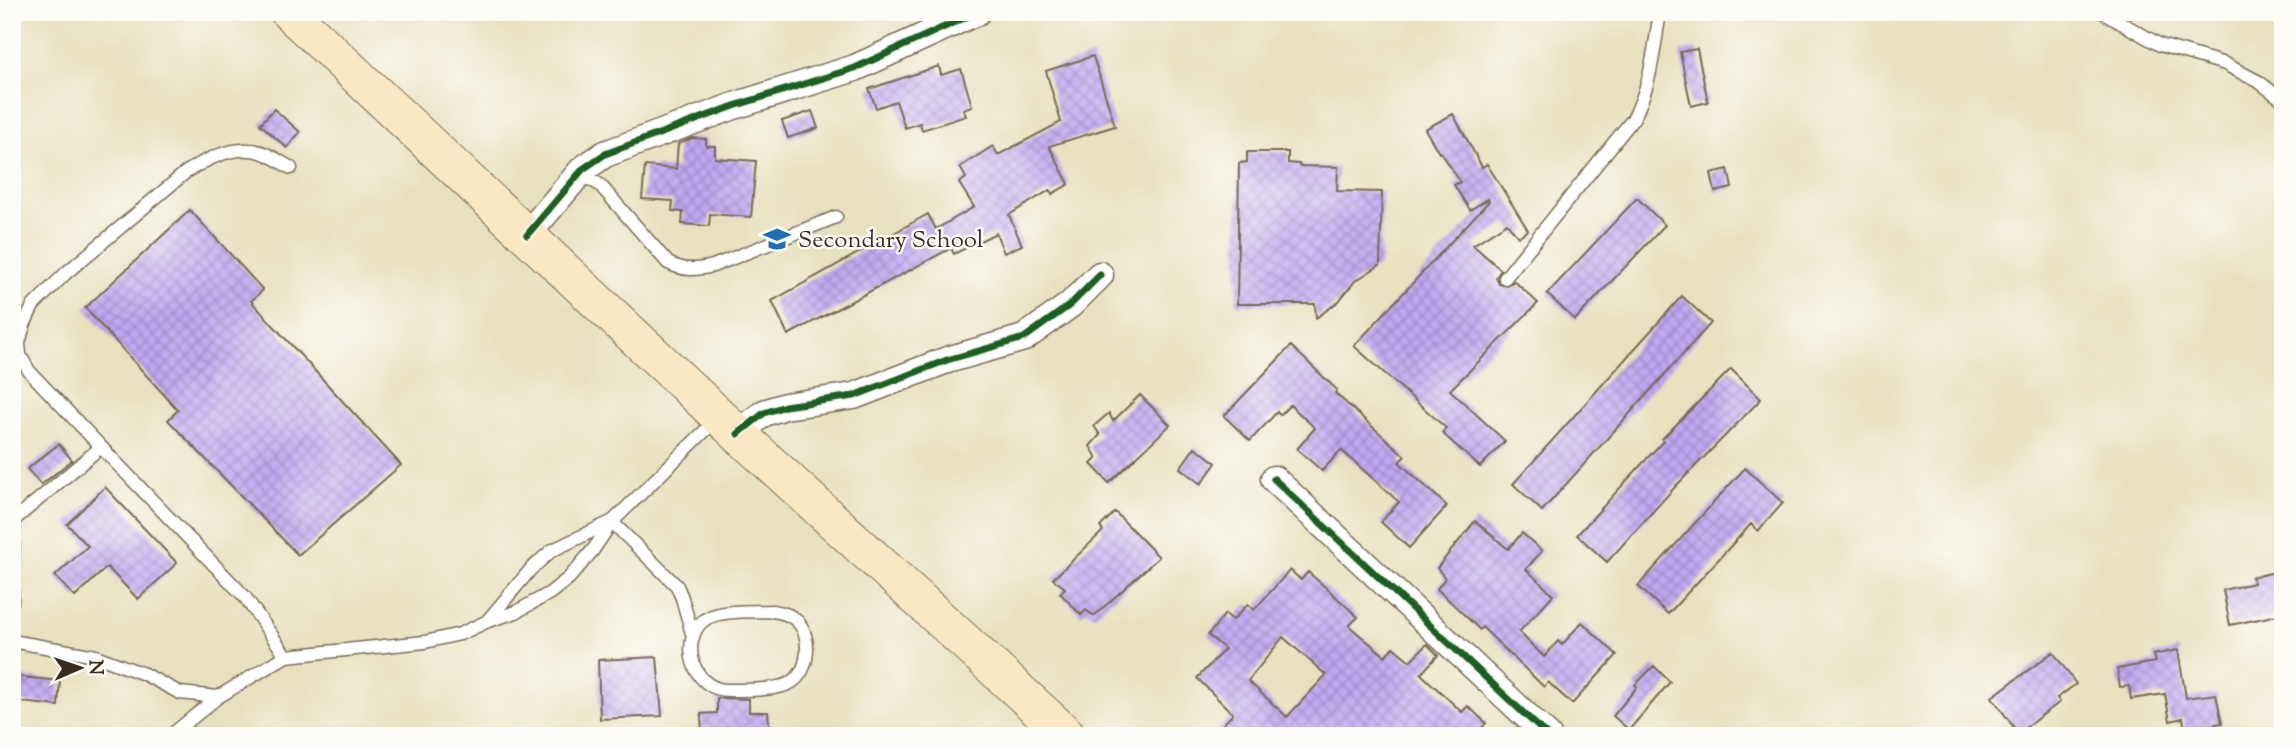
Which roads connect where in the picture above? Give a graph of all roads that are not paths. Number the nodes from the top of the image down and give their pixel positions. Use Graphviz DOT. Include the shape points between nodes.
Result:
graph roads {
  1 [pos="289,12"];
  2 [pos="977,12"];
  3 [pos="1660,12"];
  4 [pos="2102,12"];
  5 [pos="2283,100"];
  6 [pos="291,168"];
  7 [pos="570,182"];
  8 [pos="836,217"];
  9 [pos="527,235"];
  10 [pos="1100,275"];
  11 [pos="1505,278"];
  12 [pos="729,426"];
  13 [pos="102,447"];
  14 [pos="1274,479"];
  15 [pos="13,519"];
  16 [pos="612,522"];
  17 [pos="12,603"];
  18 [pos="488,621"];
  19 [pos="693,637"];
  20 [pos="12,640"];
  21 [pos="286,656"];
  22 [pos="218,697"];
  23 [pos="170,736"];
  24 [pos="1068,736"];
  25 [pos="1548,736"];
  1 -- 9 [label="main road"];
  2 -- 7 [label="street" via="855,68 605,154"];
  3 -- 11 [label="lane" via="1647,86 1633,119"];
  4 -- 5 [label="lane" via="2160,45 2225,64"];
  6 -- 13 [label="lane" via="261,152 241,150 203,161 66,273 33,306 19,343 20,355 29,371"];
  7 -- 8 [label="lane" via="590,179 600,185 668,263 682,269 713,267"];
  7 -- 9 [label="street"];
  9 -- 12 [label="main road"];
  10 -- 12 [label="street" via="1070,305 1024,338 947,360 854,396 785,406"];
  12 -- 16 [label="lane"];
  12 -- 24 [label="main road"];
  13 -- 15 [label="lane"];
  13 -- 21 [label="lane" via="245,597"];
  14 -- 25 [label="street"];
  15 -- 17 [label="lane"];
  16 -- 18 [label="lane" via="551,551"];
  16 -- 18 [label="lane" via="577,569 550,593"];
  16 -- 19 [label="lane" via="677,586"];
  18 -- 21 [label="lane" via="425,642"];
  19 -- 19 [label="lane" via="712,616 782,612 799,622 804,631 805,664 787,685 716,690 695,670"];
  20 -- 22 [label="lane" via="96,656 180,693"];
  21 -- 22 [label="lane"];
  22 -- 23 [label="lane"];
}
